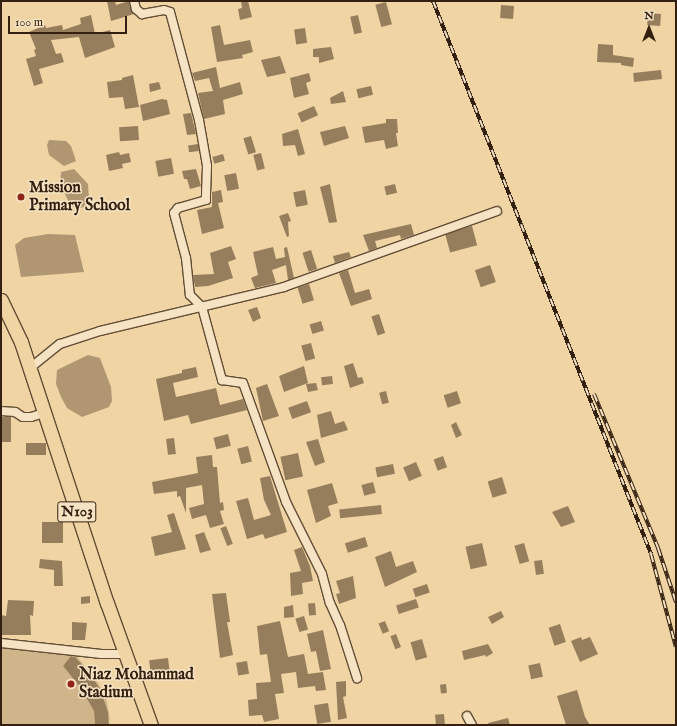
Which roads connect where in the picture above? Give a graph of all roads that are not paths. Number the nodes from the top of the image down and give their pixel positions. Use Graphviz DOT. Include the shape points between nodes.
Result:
graph roads {
  1 [pos="134,1"];
  2 [pos="497,211"];
  3 [pos="1,302"];
  4 [pos="202,307"];
  5 [pos="30,368"];
  6 [pos="1,411"];
  7 [pos="44,413"];
  8 [pos="1,643"];
  9 [pos="125,654"];
  10 [pos="357,678"];
  11 [pos="467,716"];
  12 [pos="151,725"];
  13 [pos="472,725"];
  1 -- 4 [label="street" via="136,9 142,14 164,10 170,12 199,120 207,166 206,200 178,208 174,213 186,258 190,295"];
  2 -- 4 [label="street" via="298,282"];
  3 -- 5 [label="highway, N103" via="21,342"];
  4 -- 5 [label="street" via="60,344"];
  4 -- 10 [label="street" via="220,377 224,381 243,383 286,502 322,574"];
  5 -- 7 [label="highway, N103"];
  6 -- 7 [label="street" via="14,412 23,417"];
  7 -- 9 [label="highway, N103"];
  8 -- 9 [label="street" via="101,654"];
  9 -- 12 [label="highway, N103"];
  11 -- 13 [label="street"];
}
